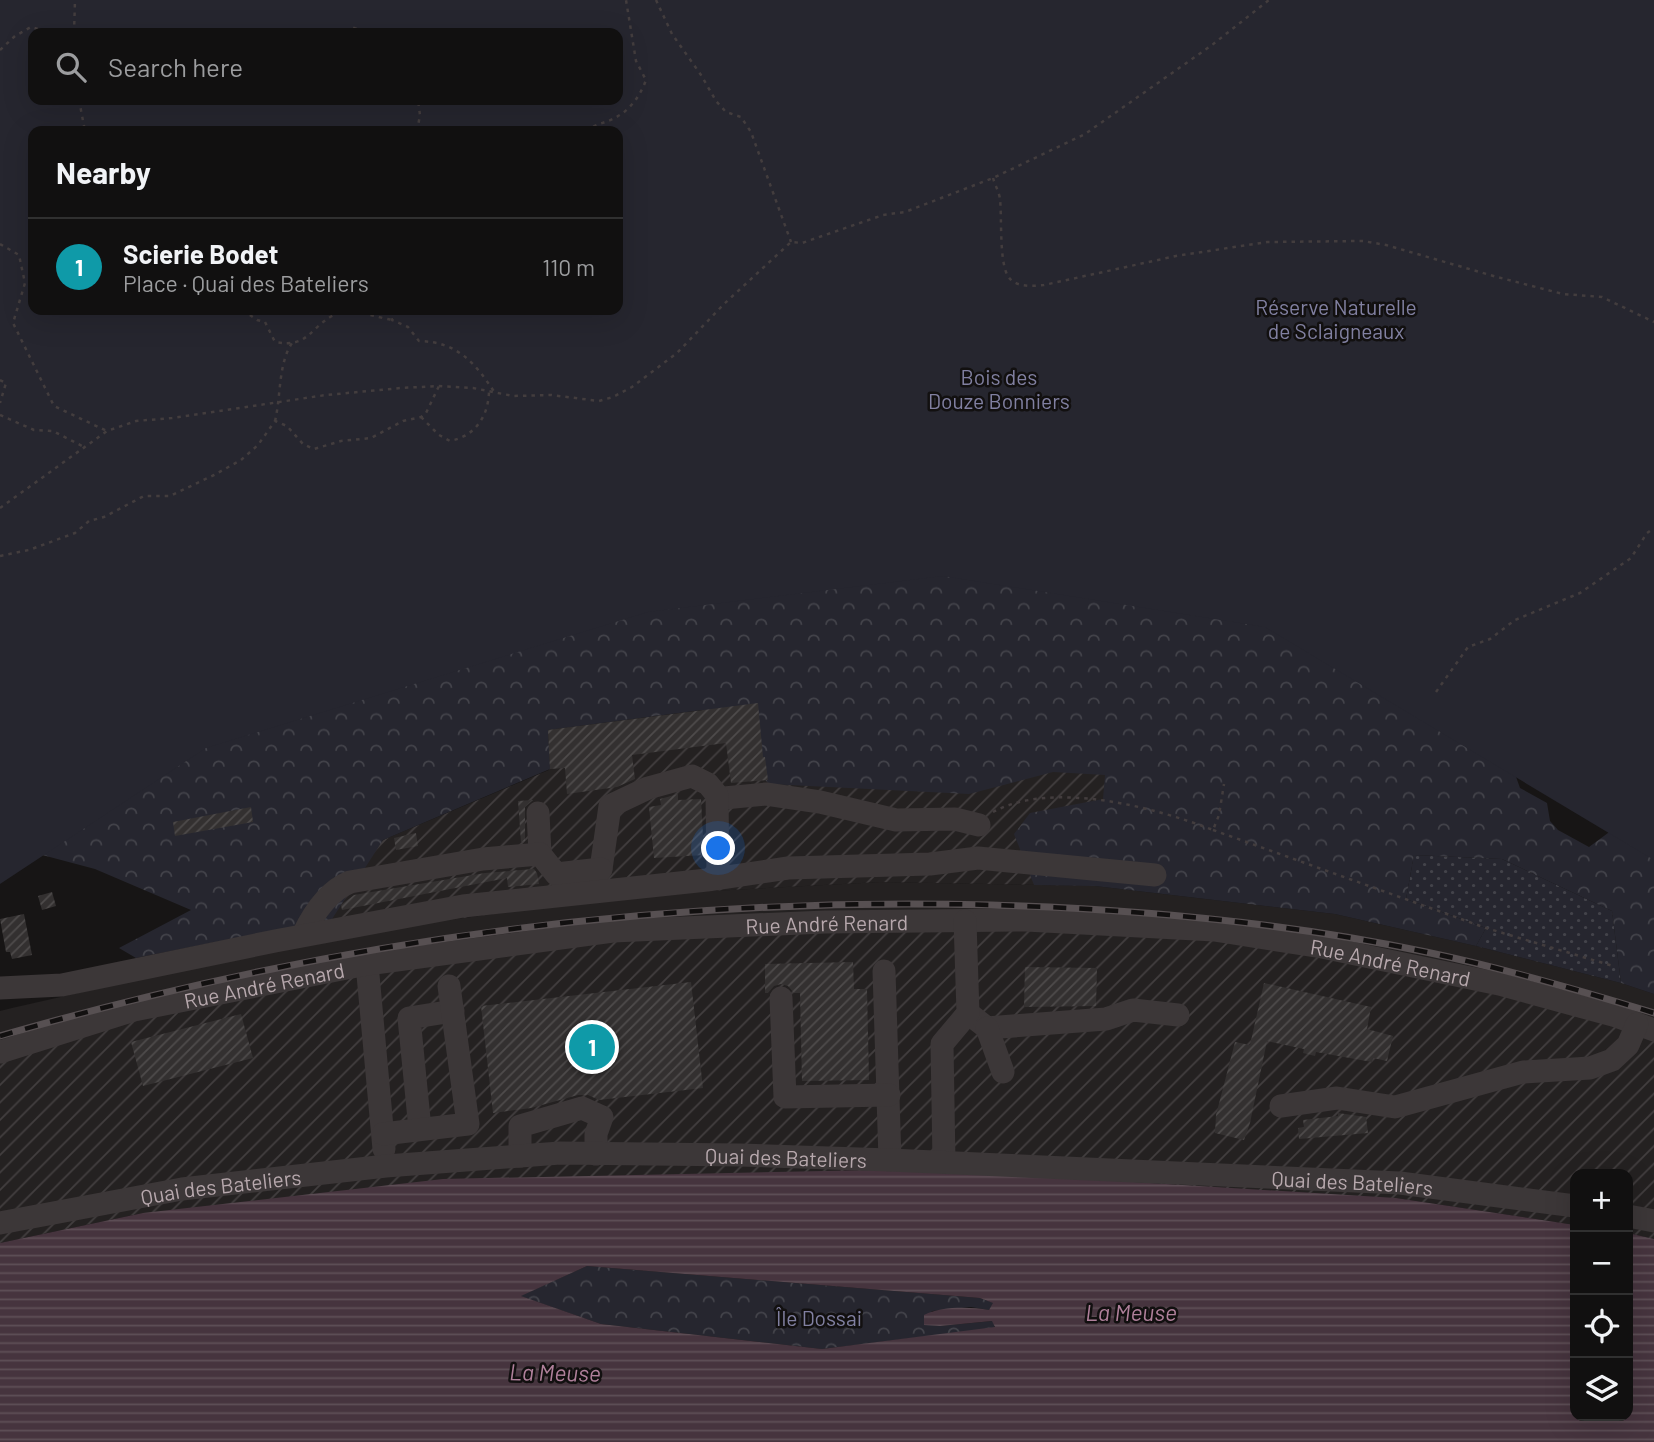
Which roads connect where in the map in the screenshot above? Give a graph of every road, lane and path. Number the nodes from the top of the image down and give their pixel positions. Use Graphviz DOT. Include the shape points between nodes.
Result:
graph roads {
  1 [pos="75,0"];
  2 [pos="626,0"];
  3 [pos="656,0"];
  4 [pos="1269,0"];
  5 [pos="74,28"];
  6 [pos="28,29"];
  7 [pos="0,50"];
  8 [pos="80,105"];
  9 [pos="419,105"];
  10 [pos="84,126"];
  11 [pos="418,126"];
  12 [pos="593,126"];
  13 [pos="993,178"];
  14 [pos="790,242"];
  15 [pos="0,244"];
  16 [pos="250,315"];
  17 [pos="333,315"];
  18 [pos="373,315"];
  19 [pos="391,315"];
  20 [pos="392,320"];
  21 [pos="1654,322"];
  22 [pos="292,343"];
  23 [pos="0,380"];
  24 [pos="439,386"];
  25 [pos="489,392"];
  26 [pos="495,393"];
  27 [pos="0,403"];
  28 [pos="279,403"];
  29 [pos="0,415"];
  30 [pos="421,417"];
  31 [pos="275,421"];
  32 [pos="107,431"];
  33 [pos="83,446"];
  34 [pos="0,508"];
  35 [pos="1654,528"];
  36 [pos="0,556"];
  37 [pos="1436,692"];
  38 [pos="1224,784"];
  39 [pos="724,798"];
  40 [pos="538,813"];
  41 [pos="979,825"];
  42 [pos="1213,830"];
  43 [pos="540,854"];
  44 [pos="601,869"];
  45 [pos="1155,874"];
  46 [pos="718,878"];
  47 [pos="557,885"];
  48 [pos="592,892"];
  49 [pos="965,921"];
  50 [pos="303,935"];
  51 [pos="367,964"];
  52 [pos="1613,966"];
  53 [pos="884,971"];
  54 [pos="449,986"];
  55 [pos="0,988"];
  56 [pos="781,998"];
  57 [pos="453,1011"];
  58 [pos="968,1013"];
  59 [pos="1178,1015"];
  60 [pos="1645,1027"];
  61 [pos="988,1028"];
  62 [pos="0,1052"];
  63 [pos="1003,1072"];
  64 [pos="889,1095"];
  65 [pos="1281,1106"];
  66 [pos="420,1129"];
  67 [pos="383,1134"];
  68 [pos="596,1154"];
  69 [pos="520,1156"];
  70 [pos="890,1160"];
  71 [pos="944,1162"];
  72 [pos="386,1166"];
  73 [pos="1570,1205"];
  74 [pos="1633,1217"];
  75 [pos="1654,1221"];
  76 [pos="0,1223"];
  1 -- 5 [label="path"];
  2 -- 12 [label="path" via="636,61 646,80 642,92 618,116"];
  3 -- 14 [label="path" via="672,34 716,101 726,112 741,117 751,132"];
  4 -- 13 [label="path" via="1212,46 1085,134"];
  6 -- 7 [label="path"];
  8 -- 10 [label="path"];
  9 -- 11 [label="path"];
  13 -- 14 [label="path" via="905,212 802,243"];
  13 -- 21 [label="path" via="1000,197 1008,277 1024,285 1267,242 1363,241 1563,294 1602,297"];
  14 -- 26 [label="path" via="677,353 613,397 599,401"];
  15 -- 32 [label="path" via="19,255 25,283 13,323 54,406"];
  16 -- 22 [label="path" via="265,322 275,342"];
  17 -- 22 [label="path" via="300,342"];
  18 -- 20 [label="path"];
  19 -- 20 [label="path"];
  20 -- 26 [label="path" via="408,327 419,341 436,341 465,355"];
  22 -- 28 [label="path"];
  23 -- 27 [label="path" via="6,383"];
  24 -- 25 [label="path"];
  24 -- 28 [label="path"];
  24 -- 30 [label="path"];
  25 -- 26 [label="path"];
  25 -- 30 [label="path" via="488,408 464,438 450,441"];
  28 -- 31 [label="path"];
  28 -- 32 [label="path" via="136,421"];
  29 -- 33 [label="path" via="34,430 53,431"];
  30 -- 31 [label="path" via="371,438 314,449"];
  31 -- 36 [label="path" via="258,445 214,475 170,496 144,496 89,521 75,533"];
  32 -- 33 [label="path"];
  33 -- 34 [label="path"];
  35 -- 37 [label="path" via="1631,558 1580,593 1515,620 1490,639 1468,647"];
  38 -- 42 [label="path"];
  39 -- 41 [label="street" via="766,794 897,820 955,819"];
  40 -- 43 [label="street"];
  41 -- 42 [label="path" via="995,810 1039,798 1103,799"];
  42 -- 52 [label="path" via="1486,928"];
  43 -- 47 [label="street"];
  43 -- 50 [label="street" via="350,882 323,903"];
  44 -- 46 [label="street" via="610,806 648,788 692,776 708,783 717,795"];
  44 -- 47 [label="street"];
  44 -- 48 [label="street"];
  45 -- 46 [label="street" via="978,858 788,868"];
  46 -- 48 [label="street"];
  47 -- 48 [label="street"];
  47 -- 50 [label="street"];
  49 -- 51 [label="street, Rue André Renard" via="613,931"];
  49 -- 58 [label="street"];
  49 -- 60 [label="street, Rue André Renard" via="1214,930 1499,984"];
  50 -- 55 [label="street" via="62,985"];
  51 -- 62 [label="street, Rue André Renard" via="134,1010"];
  51 -- 67 [label="street"];
  53 -- 64 [label="street"];
  54 -- 57 [label="street"];
  56 -- 64 [label="street" via="785,1097"];
  57 -- 66 [label="street" via="409,1017"];
  57 -- 66 [label="street" via="468,1124"];
  58 -- 61 [label="street"];
  58 -- 71 [label="street" via="942,1044"];
  59 -- 61 [label="street" via="1133,1010 1106,1019"];
  60 -- 65 [label="street" via="1612,1060 1590,1068 1523,1072 1395,1107 1336,1098"];
  61 -- 63 [label="street"];
  64 -- 70 [label="street"];
  66 -- 67 [label="street"];
  67 -- 72 [label="street"];
  68 -- 69 [label="street, Quai des Bateliers"];
  68 -- 69 [label="street" via="602,1117 582,1108 520,1126"];
  68 -- 70 [label="street, Quai des Bateliers"];
  69 -- 72 [label="street, Quai des Bateliers"];
  70 -- 71 [label="street, Quai des Bateliers"];
  71 -- 73 [label="street, Quai des Bateliers" via="1399,1183"];
  72 -- 76 [label="street, Quai des Bateliers" via="182,1189"];
  74 -- 75 [label="street"];
}
